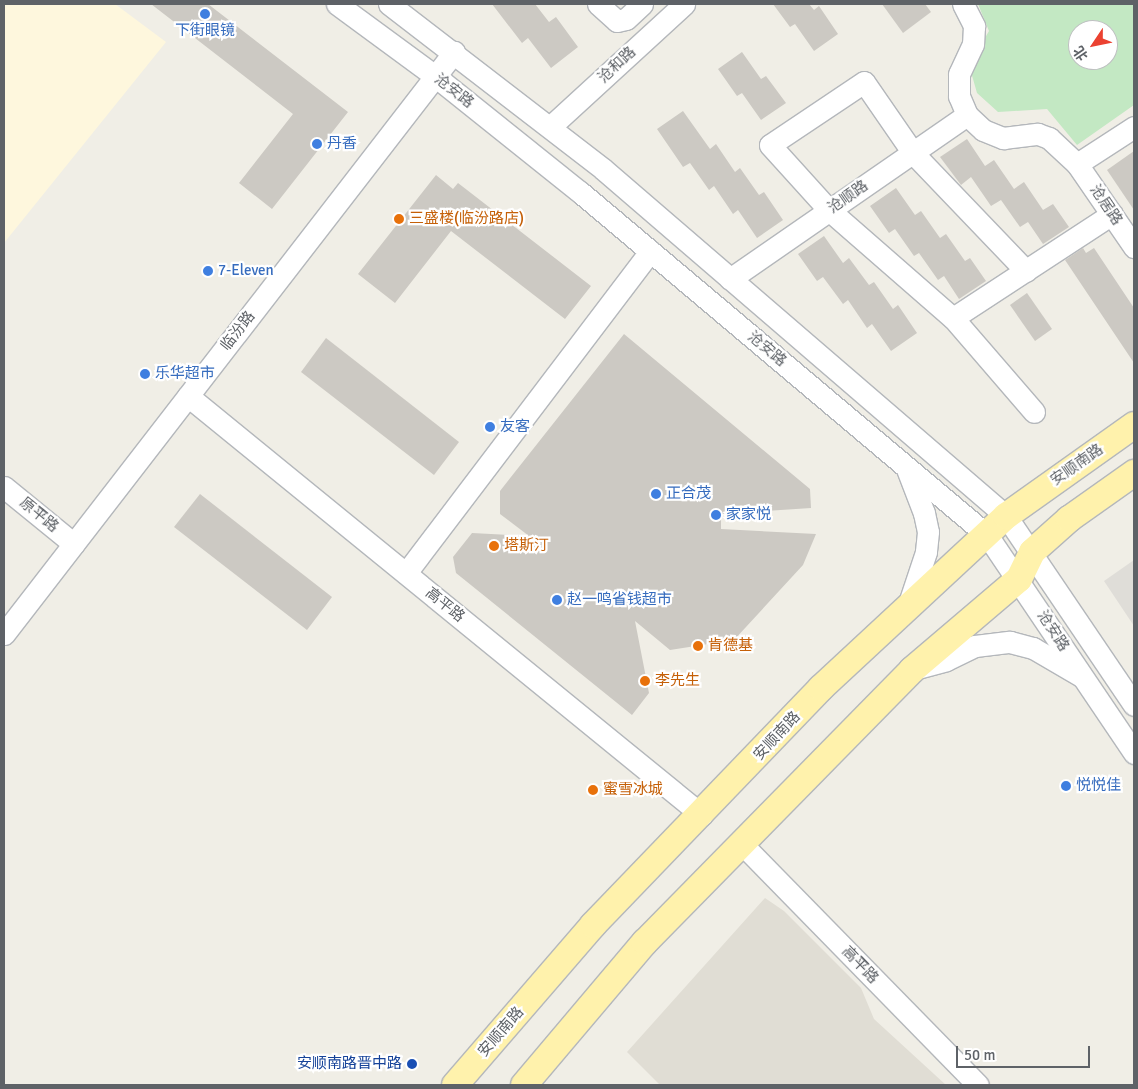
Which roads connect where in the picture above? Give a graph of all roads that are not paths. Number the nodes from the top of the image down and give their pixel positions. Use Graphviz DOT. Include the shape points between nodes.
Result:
graph roads {
  1 [pos="337,4"];
  2 [pos="389,4"];
  3 [pos="598,4"];
  4 [pos="642,4"];
  5 [pos="684,4"];
  6 [pos="963,4"];
  7 [pos="454,52"];
  8 [pos="435,76"];
  9 [pos="967,115"];
  10 [pos="550,127"];
  11 [pos="1134,128"];
  12 [pos="913,153"];
  13 [pos="1077,164"];
  14 [pos="829,210"];
  15 [pos="1112,214"];
  16 [pos="1134,247"];
  17 [pos="650,251"];
  18 [pos="1026,271"];
  19 [pos="730,279"];
  20 [pos="953,318"];
  21 [pos="188,396"];
  22 [pos="1034,412"];
  23 [pos="1134,425"];
  24 [pos="906,466"];
  25 [pos="1134,472"];
  26 [pos="4,487"];
  27 [pos="1006,516"];
  28 [pos="987,535"];
  29 [pos="74,544"];
  30 [pos="1032,552"];
  31 [pos="406,573"];
  32 [pos="1020,580"];
  33 [pos="908,606"];
  34 [pos="4,634"];
  35 [pos="912,670"];
  36 [pos="1084,679"];
  37 [pos="1134,705"];
  38 [pos="1134,753"];
  39 [pos="702,815"];
  40 [pos="742,844"];
  41 [pos="455,1085"];
  42 [pos="524,1085"];
  43 [pos="978,1085"];
  1 -- 8 [label="street, 沧安路"];
  2 -- 7 [label="street, 沧安路"];
  3 -- 4 [label="street" via="617,21 626,19"];
  5 -- 10 [label="street, 沧和路"];
  6 -- 9 [label="street" via="974,26 973,44 962,64 958,85"];
  7 -- 8 [label="street, 临汾路"];
  7 -- 10 [label="street, 沧安路"];
  8 -- 17 [label="street, 沧安路"];
  8 -- 21 [label="street, 临汾路"];
  9 -- 12 [label="street, 沧顺路"];
  9 -- 13 [label="street" via="993,135 1014,138 1038,134 1049,138"];
  10 -- 19 [label="street, 沧安路"];
  11 -- 13 [label="street"];
  12 -- 14 [label="street, 沧顺路"];
  12 -- 14 [label="street" via="864,82 770,145"];
  12 -- 18 [label="street"];
  13 -- 15 [label="street, 沧居路"];
  14 -- 19 [label="street, 沧顺路"];
  14 -- 20 [label="street"];
  15 -- 16 [label="street, 沧居路"];
  15 -- 18 [label="street"];
  17 -- 24 [label="street, 沧安路"];
  17 -- 31 [label="street"];
  18 -- 20 [label="street"];
  19 -- 27 [label="street, 沧安路"];
  20 -- 22 [label="street"];
  21 -- 29 [label="street, 临汾路"];
  21 -- 31 [label="street, 高平路"];
  23 -- 27 [label="main road, 安顺南路"];
  24 -- 28 [label="street, 沧安路"];
  24 -- 33 [label="street" via="928,532 926,552"];
  25 -- 30 [label="main road" via="1069,519"];
  26 -- 29 [label="street, 原平路"];
  27 -- 28 [label="main road, 安顺南路"];
  27 -- 30 [label="street, 沧安路"];
  28 -- 32 [label="street, 沧安路"];
  28 -- 33 [label="main road, 安顺南路"];
  29 -- 34 [label="street, 临汾路"];
  30 -- 32 [label="main road"];
  30 -- 37 [label="street, 沧安路"];
  31 -- 39 [label="street, 高平路"];
  32 -- 35 [label="main road"];
  32 -- 36 [label="street, 沧安路"];
  33 -- 39 [label="main road, 安顺南路" via="821,688"];
  35 -- 36 [label="street" via="946,660 975,646 1010,642 1033,648"];
  35 -- 40 [label="main road"];
  36 -- 38 [label="street, 沧安路"];
  39 -- 41 [label="main road, 安顺南路" via="593,925"];
  40 -- 42 [label="main road" via="646,942"];
  40 -- 43 [label="street, 高平路"];
}
